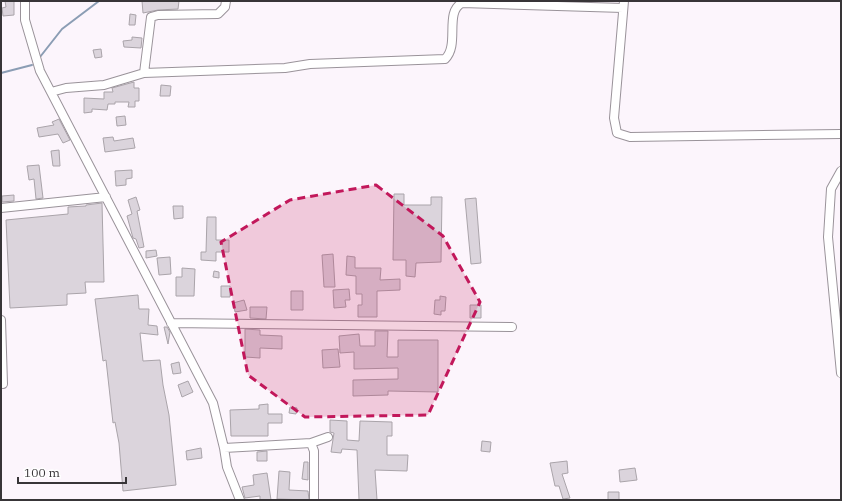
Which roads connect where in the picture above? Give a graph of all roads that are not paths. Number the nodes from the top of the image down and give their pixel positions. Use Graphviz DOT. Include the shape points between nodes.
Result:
graph roads {
  1 [pos="25,1"];
  2 [pos="226,1"];
  3 [pos="623,5"];
  4 [pos="144,73"];
  5 [pos="50,92"];
  6 [pos="841,134"];
  7 [pos="841,171"];
  8 [pos="106,197"];
  9 [pos="1,208"];
  10 [pos="1,320"];
  11 [pos="171,323"];
  12 [pos="512,327"];
  13 [pos="841,373"];
  14 [pos="3,384"];
  15 [pos="328,437"];
  16 [pos="311,443"];
  17 [pos="224,448"];
  18 [pos="314,499"];
  19 [pos="240,500"];
  1 -- 5 [label="street" via="25,20 32,47"];
  2 -- 4 [label="street" via="225,8 218,14 151,17"];
  3 -- 4 [label="street" via="462,3 456,5 454,12 450,55 445,60 438,61 310,64 285,68"];
  3 -- 6 [label="street" via="614,118 617,133 630,136"];
  4 -- 5 [label="street" via="104,86 66,88"];
  5 -- 8 [label="street"];
  7 -- 13 [label="street" via="831,189 828,237"];
  8 -- 9 [label="street"];
  8 -- 11 [label="street"];
  10 -- 14 [label="street"];
  11 -- 12 [label="street"];
  11 -- 17 [label="street" via="213,403"];
  15 -- 16 [label="street"];
  16 -- 17 [label="street"];
  16 -- 18 [label="street" via="314,452"];
  17 -- 19 [label="street" via="227,467"];
}
